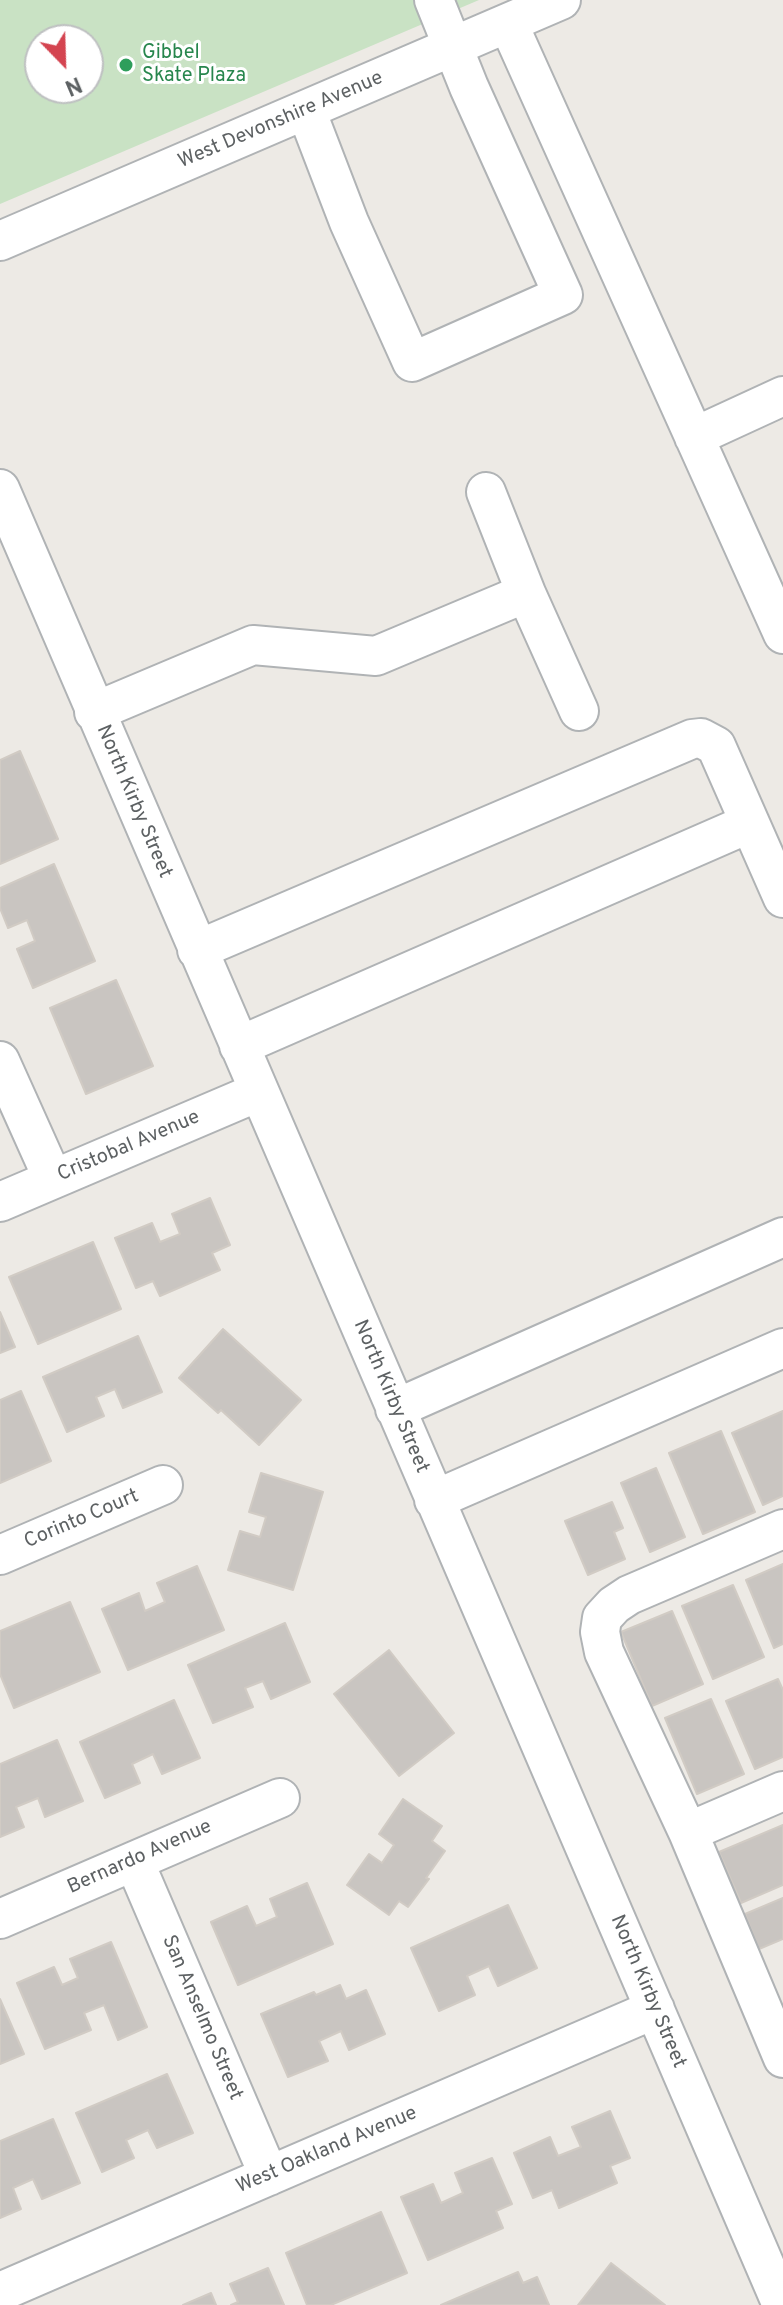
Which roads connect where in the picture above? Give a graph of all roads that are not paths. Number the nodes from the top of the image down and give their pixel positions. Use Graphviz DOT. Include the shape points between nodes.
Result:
graph roads {
  1 [pos="434,0"];
  2 [pos="561,0"];
  3 [pos="508,23"];
  4 [pos="453,46"];
  5 [pos="306,110"];
  6 [pos="0,241"];
  7 [pos="783,396"];
  8 [pos="694,437"];
  9 [pos="0,489"];
  10 [pos="486,492"];
  11 [pos="526,593"];
  12 [pos="783,634"];
  13 [pos="579,711"];
  14 [pos="94,712"];
  15 [pos="750,823"];
  16 [pos="783,898"];
  17 [pos="197,950"];
  18 [pos="239,1046"];
  19 [pos="0,1061"];
  20 [pos="258,1092"];
  21 [pos="53,1179"];
  22 [pos="0,1202"];
  23 [pos="783,1237"];
  24 [pos="783,1348"];
  25 [pos="395,1409"];
  26 [pos="163,1485"];
  27 [pos="434,1500"];
  28 [pos="783,1529"];
  29 [pos="0,1555"];
  30 [pos="783,1791"];
  31 [pos="280,1798"];
  32 [pos="688,1832"];
  33 [pos="134,1861"];
  34 [pos="0,1919"];
  35 [pos="655,2009"];
  36 [pos="783,2058"];
  37 [pos="269,2176"];
  38 [pos="0,2292"];
  39 [pos="782,2305"];
  1 -- 4 [label="street"];
  2 -- 3 [label="street, West Devonshire Avenue"];
  3 -- 4 [label="street, West Devonshire Avenue"];
  3 -- 8 [label="street"];
  4 -- 5 [label="street, West Devonshire Avenue"];
  4 -- 5 [label="street" via="563,295 412,362"];
  5 -- 6 [label="street, West Devonshire Avenue"];
  7 -- 8 [label="street"];
  8 -- 12 [label="street"];
  9 -- 14 [label="street, North Kirby Street"];
  10 -- 11 [label="street"];
  11 -- 13 [label="street"];
  11 -- 14 [label="street" via="376,656 253,645"];
  14 -- 17 [label="street, North Kirby Street"];
  15 -- 16 [label="street"];
  15 -- 17 [label="street" via="716,746 692,739"];
  15 -- 18 [label="street"];
  17 -- 18 [label="street, North Kirby Street"];
  18 -- 20 [label="street, North Kirby Street"];
  19 -- 21 [label="street"];
  20 -- 21 [label="street, Cristobal Avenue"];
  20 -- 25 [label="street, North Kirby Street"];
  21 -- 22 [label="street, Cristobal Avenue"];
  23 -- 25 [label="street"];
  24 -- 27 [label="street"];
  25 -- 27 [label="street, North Kirby Street"];
  26 -- 29 [label="street, Corinto Court"];
  27 -- 35 [label="street, North Kirby Street"];
  28 -- 32 [label="street" via="629,1595 602,1618 604,1652"];
  30 -- 32 [label="street"];
  31 -- 33 [label="street, Bernardo Avenue"];
  32 -- 36 [label="street"];
  33 -- 34 [label="street, Bernardo Avenue"];
  33 -- 37 [label="street, San Anselmo Street"];
  35 -- 37 [label="street, West Oakland Avenue"];
  35 -- 39 [label="street, North Kirby Street"];
  37 -- 38 [label="street, West Oakland Avenue"];
}
